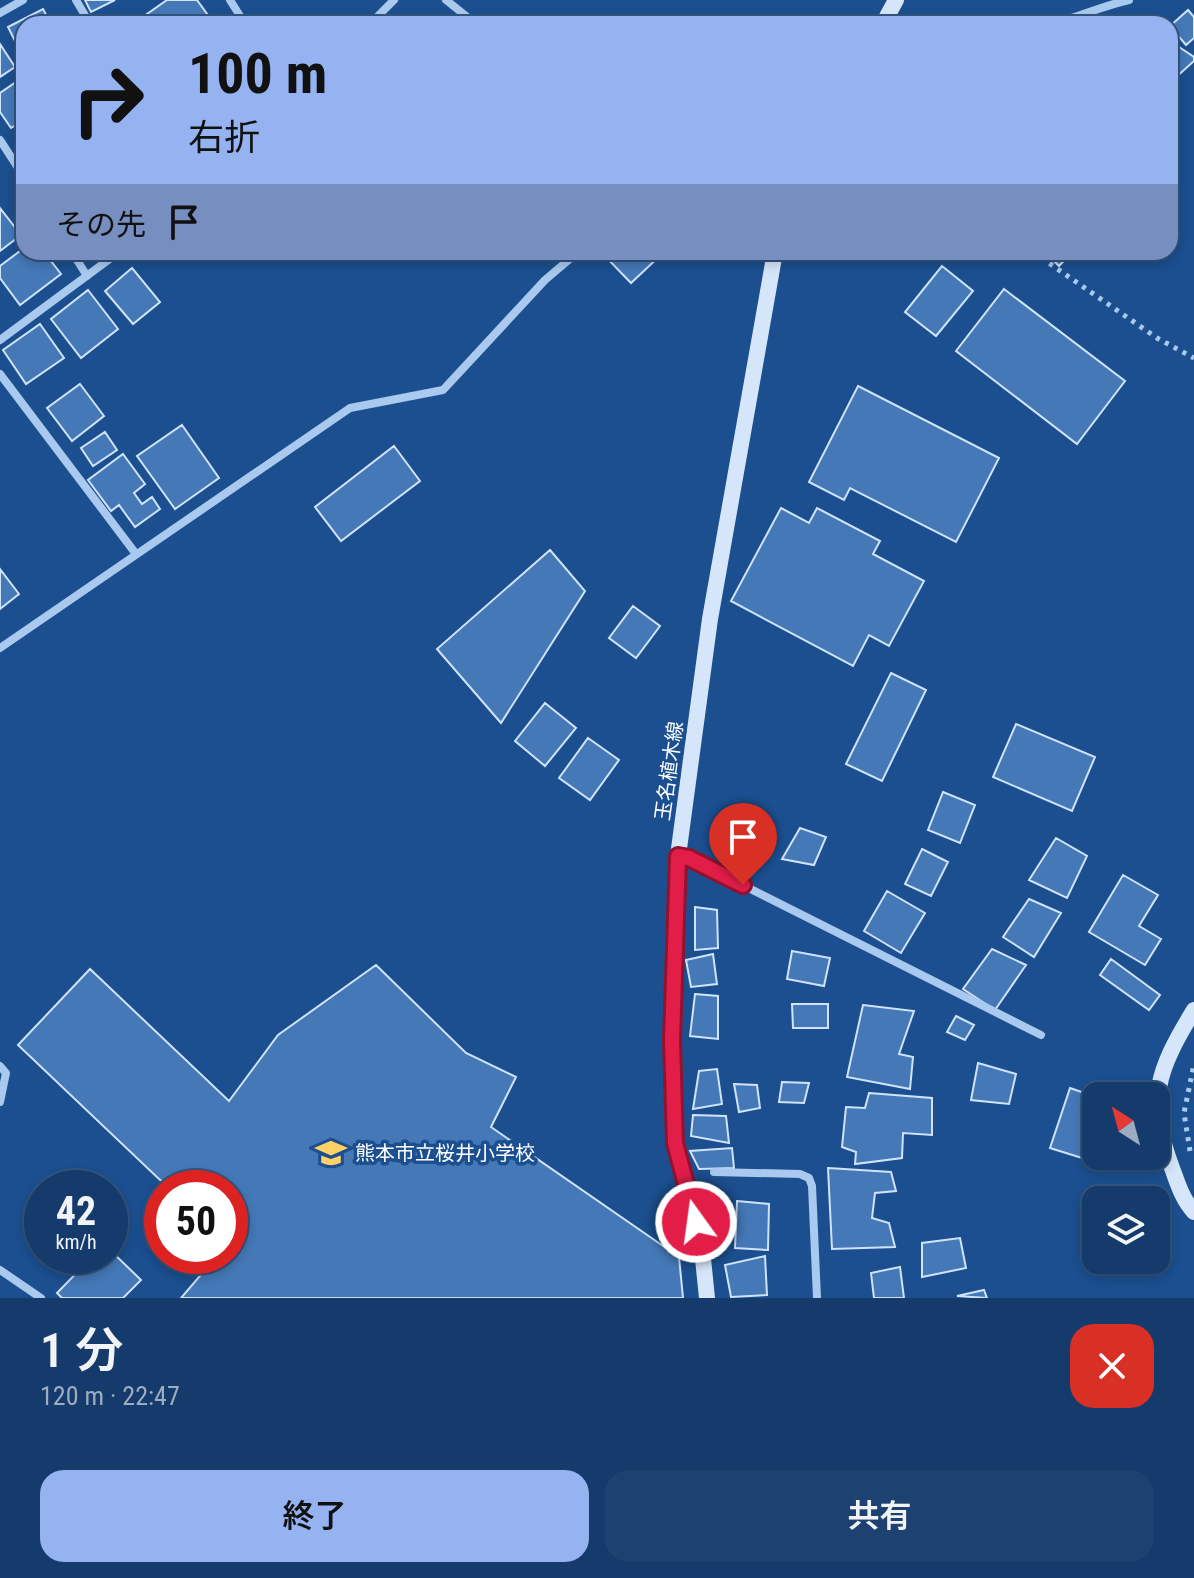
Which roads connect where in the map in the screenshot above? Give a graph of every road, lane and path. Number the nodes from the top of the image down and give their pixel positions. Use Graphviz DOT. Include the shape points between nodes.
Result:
graph roads {
  1 [pos="23,0"];
  2 [pos="394,0"];
  3 [pos="446,0"];
  4 [pos="1129,0"];
  5 [pos="0,13"];
  6 [pos="378,16"];
  7 [pos="466,16"];
  8 [pos="1077,16"];
  9 [pos="0,140"];
  10 [pos="16,165"];
  11 [pos="77,260"];
  12 [pos="108,260"];
  13 [pos="569,260"];
  14 [pos="772,260"];
  15 [pos="1045,260"];
  16 [pos="87,276"];
  17 [pos="0,340"];
  18 [pos="1194,358"];
  19 [pos="0,374"];
  20 [pos="136,554"];
  21 [pos="0,648"];
  22 [pos="678,856"];
  23 [pos="1194,1010"];
  24 [pos="1041,1035"];
  25 [pos="1194,1064"];
  26 [pos="0,1066"];
  27 [pos="0,1102"];
  28 [pos="1192,1156"];
  29 [pos="714,1172"];
  30 [pos="1194,1212"];
  31 [pos="0,1270"];
  32 [pos="41,1298"];
  33 [pos="707,1298"];
  34 [pos="817,1298"];
  1 -- 5 [label="street"];
  2 -- 6 [label="street"];
  3 -- 7 [label="street"];
  4 -- 8 [label="street"];
  9 -- 10 [label="street"];
  11 -- 16 [label="street"];
  12 -- 16 [label="street"];
  13 -- 20 [label="street" via="443,390 350,408"];
  14 -- 22 [label="main road, 玉名植木線" via="710,619"];
  15 -- 18 [label="path"];
  16 -- 17 [label="street"];
  19 -- 20 [label="street"];
  20 -- 21 [label="street"];
  22 -- 24 [label="street"];
  22 -- 33 [label="main road, 玉名植木線" via="672,1040 675,1143 702,1249"];
  23 -- 30 [label="main road" via="1157,1087 1160,1136 1185,1202"];
  25 -- 28 [label="path" via="1184,1113"];
  26 -- 27 [label="street" via="6,1073"];
  29 -- 34 [label="street" via="809,1178"];
  31 -- 32 [label="street"];
}
